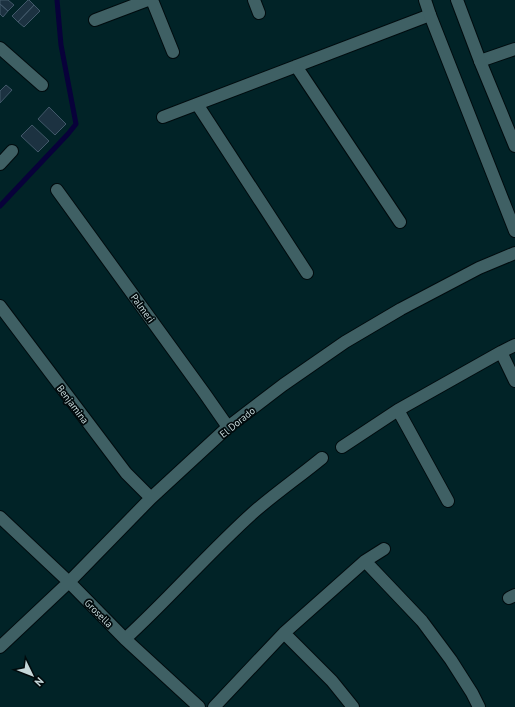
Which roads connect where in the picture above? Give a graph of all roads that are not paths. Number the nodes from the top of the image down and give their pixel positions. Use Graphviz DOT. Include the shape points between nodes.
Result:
graph roads {
  1 [pos="148,0"];
  2 [pos="152,0"];
  3 [pos="254,0"];
  4 [pos="425,0"];
  5 [pos="457,0"];
  6 [pos="259,13"];
  7 [pos="430,15"];
  8 [pos="95,20"];
  9 [pos="0,48"];
  10 [pos="515,49"];
  11 [pos="173,52"];
  12 [pos="480,62"];
  13 [pos="296,66"];
  14 [pos="42,85"];
  15 [pos="197,104"];
  16 [pos="163,117"];
  17 [pos="515,146"];
  18 [pos="12,151"];
  19 [pos="0,164"];
  20 [pos="57,190"];
  21 [pos="400,222"];
  22 [pos="515,231"];
  23 [pos="515,253"];
  24 [pos="308,273"];
  25 [pos="0,306"];
  26 [pos="515,346"];
  27 [pos="501,352"];
  28 [pos="515,381"];
  29 [pos="398,410"];
  30 [pos="228,427"];
  31 [pos="342,447"];
  32 [pos="322,458"];
  33 [pos="151,498"];
  34 [pos="448,501"];
  35 [pos="0,517"];
  36 [pos="384,549"];
  37 [pos="365,562"];
  38 [pos="69,582"];
  39 [pos="284,633"];
  40 [pos="125,639"];
  41 [pos="0,647"];
  42 [pos="199,707"];
  43 [pos="214,707"];
  44 [pos="353,707"];
  45 [pos="479,707"];
  1 -- 8 [label="street"];
  2 -- 11 [label="street"];
  3 -- 6 [label="street"];
  4 -- 7 [label="street"];
  5 -- 12 [label="street"];
  7 -- 13 [label="street"];
  7 -- 22 [label="street"];
  9 -- 14 [label="street"];
  10 -- 12 [label="street"];
  12 -- 17 [label="street"];
  13 -- 15 [label="street"];
  13 -- 21 [label="street"];
  15 -- 16 [label="street"];
  15 -- 24 [label="street"];
  18 -- 19 [label="street"];
  20 -- 30 [label="street, Palmeri"];
  23 -- 30 [label="street, El Dorado" via="479,268 345,342"];
  25 -- 33 [label="street, Benjamina" via="126,473"];
  26 -- 27 [label="street"];
  27 -- 28 [label="street"];
  27 -- 29 [label="street"];
  29 -- 31 [label="street"];
  29 -- 34 [label="street"];
  30 -- 33 [label="street, El Dorado"];
  32 -- 40 [label="street" via="255,511"];
  33 -- 38 [label="street, El Dorado"];
  35 -- 38 [label="street, Grosella"];
  36 -- 37 [label="street"];
  37 -- 39 [label="street"];
  37 -- 45 [label="street" via="422,621 451,660"];
  38 -- 40 [label="street, Grosella"];
  38 -- 41 [label="street, El Dorado"];
  39 -- 43 [label="street"];
  39 -- 44 [label="street" via="332,681"];
  40 -- 42 [label="street, Grosella"];
}
